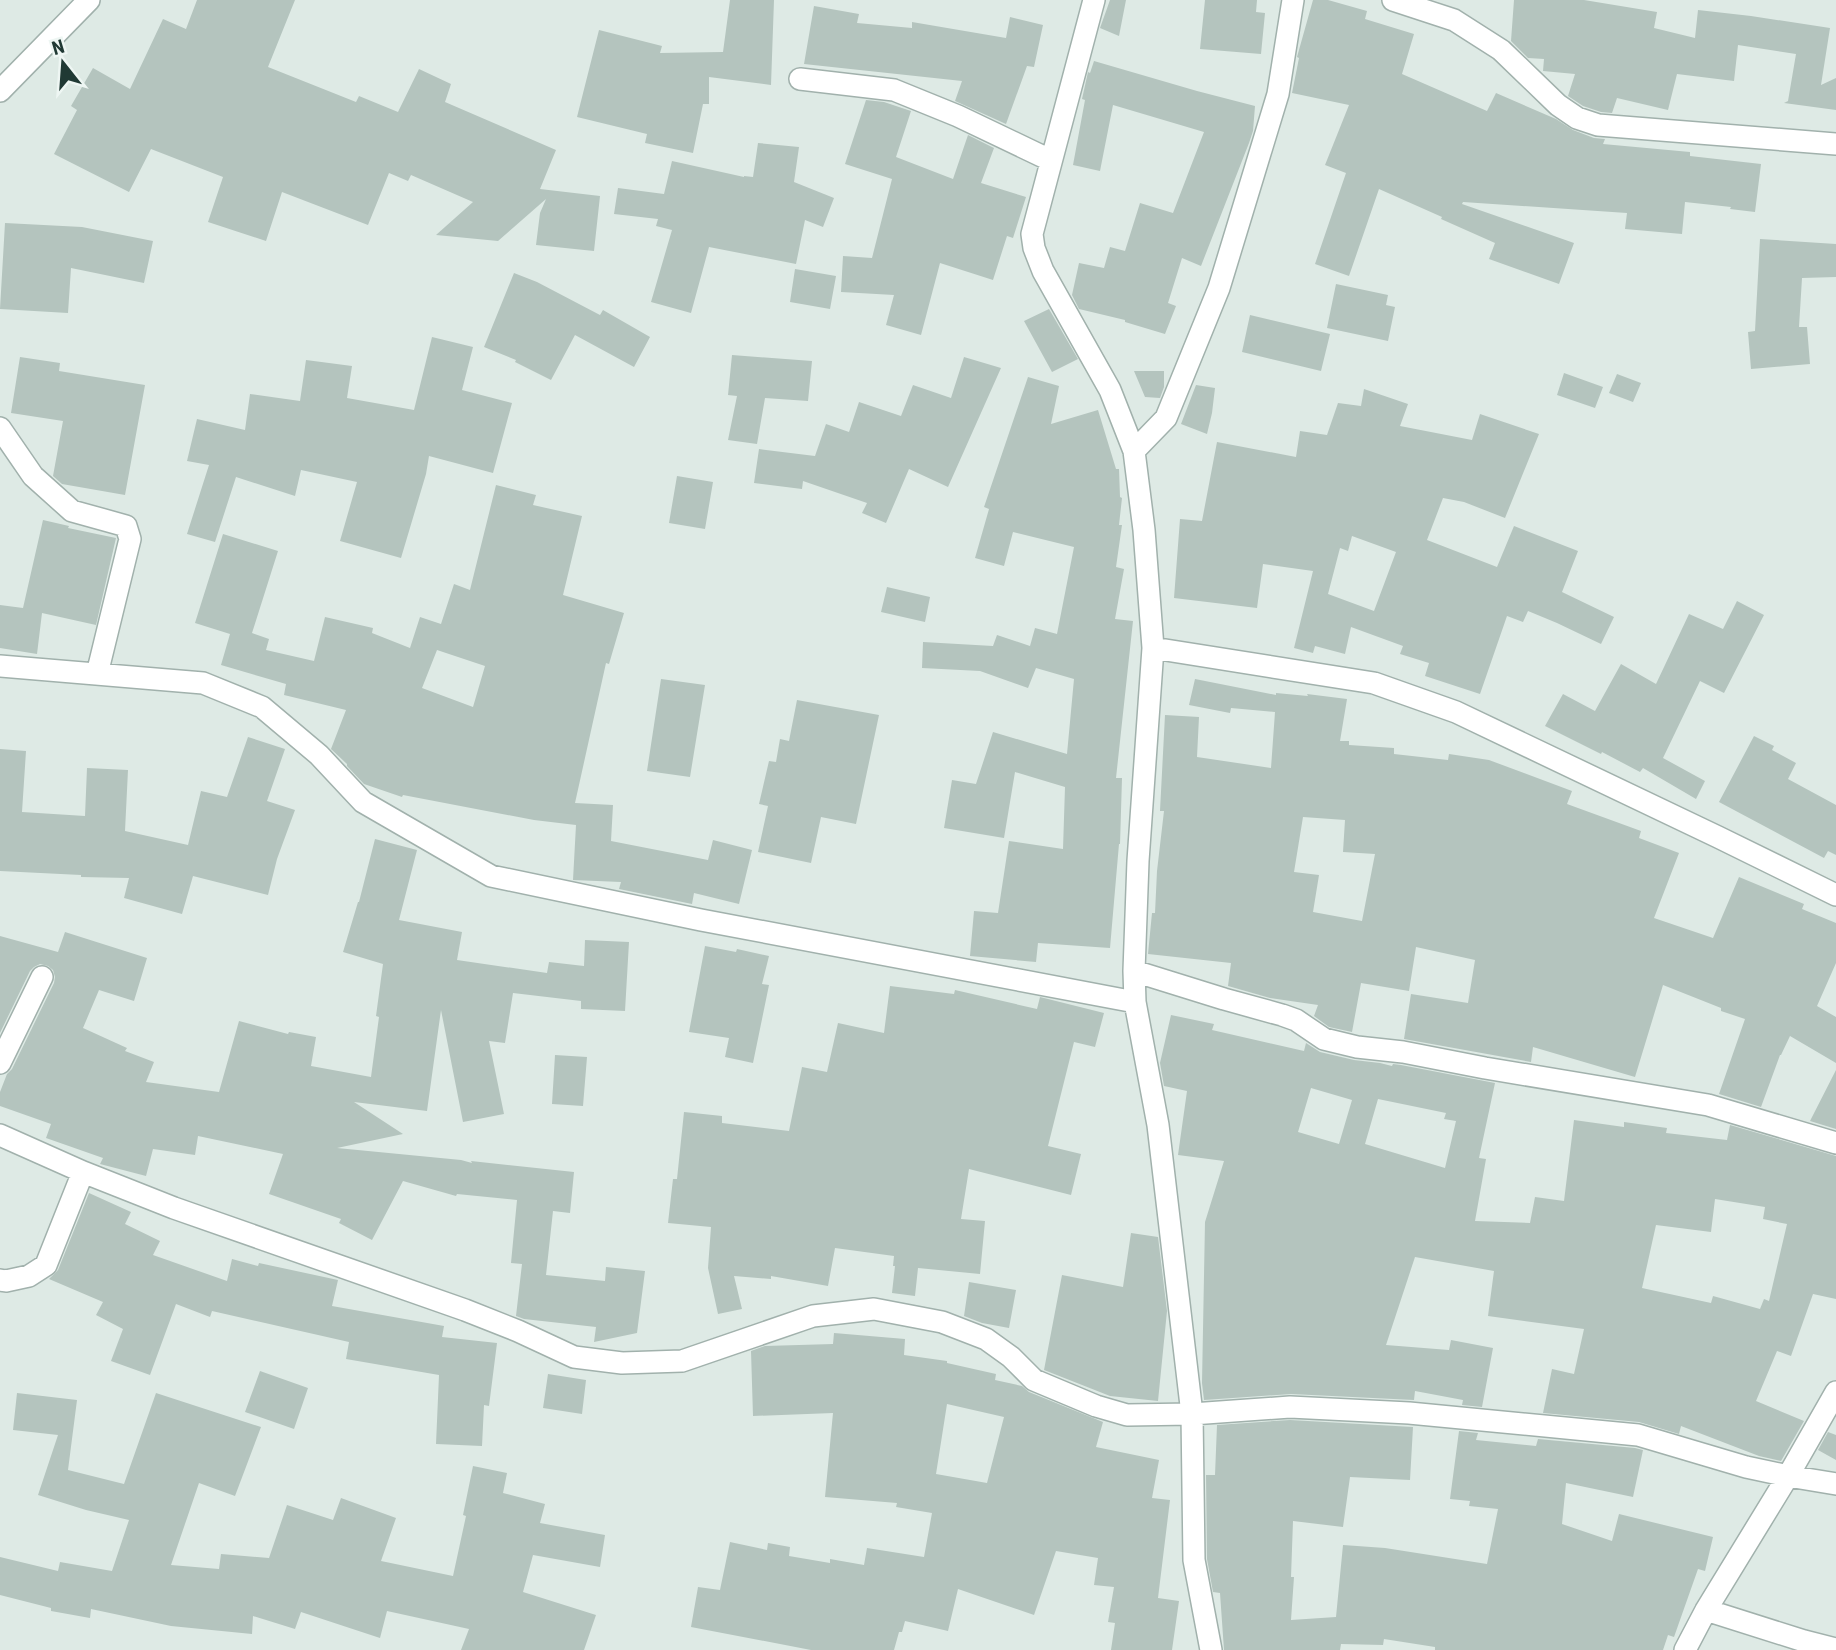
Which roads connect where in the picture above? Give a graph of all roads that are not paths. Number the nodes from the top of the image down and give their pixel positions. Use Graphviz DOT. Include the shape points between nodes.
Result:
graph roads {
  1 [pos="89,0"];
  2 [pos="1094,0"];
  3 [pos="1293,0"];
  4 [pos="1393,0"];
  5 [pos="800,79"];
  6 [pos="0,91"];
  7 [pos="1836,144"];
  8 [pos="1050,160"];
  9 [pos="0,428"];
  10 [pos="1133,451"];
  11 [pos="1153,648"];
  12 [pos="0,666"];
  13 [pos="97,674"];
  14 [pos="1836,895"];
  15 [pos="1134,971"];
  16 [pos="42,977"];
  17 [pos="1135,1002"];
  18 [pos="0,1063"];
  19 [pos="0,1135"];
  20 [pos="1836,1143"];
  21 [pos="83,1172"];
  22 [pos="0,1280"];
  23 [pos="1836,1392"];
  24 [pos="1192,1414"];
  25 [pos="1788,1476"];
  26 [pos="1836,1484"];
  27 [pos="1706,1610"];
  28 [pos="1836,1649"];
  29 [pos="1211,1650"];
  30 [pos="1685,1650"];
  1 -- 6 [label="street"];
  2 -- 8 [label="street"];
  3 -- 10 [label="street" via="1278,94 1219,288 1166,418"];
  4 -- 7 [label="street" via="1454,20 1501,50 1558,105 1598,125"];
  5 -- 8 [label="street" via="894,90"];
  8 -- 10 [label="street" via="1033,225 1034,248 1110,390"];
  9 -- 13 [label="street" via="33,476 72,511 127,526 130,539"];
  10 -- 11 [label="street"];
  11 -- 14 [label="street" via="1374,683 1456,712"];
  11 -- 15 [label="street"];
  12 -- 13 [label="street"];
  13 -- 17 [label="street" via="203,683 262,707 319,755 363,802 491,876"];
  15 -- 17 [label="street"];
  15 -- 20 [label="street" via="1296,1020 1324,1039 1708,1105"];
  16 -- 18 [label="street"];
  17 -- 24 [label="street" via="1158,1125"];
  19 -- 21 [label="street"];
  21 -- 22 [label="street" via="47,1265 29,1276"];
  21 -- 24 [label="street" via="465,1310 574,1357 622,1363 682,1360 813,1316 874,1309 942,1322 986,1339 1034,1380 1096,1406 1127,1415"];
  23 -- 25 [label="street"];
  24 -- 25 [label="street" via="1290,1407 1356,1410 1638,1435"];
  24 -- 29 [label="street" via="1194,1560"];
  25 -- 26 [label="street"];
  25 -- 27 [label="street"];
  27 -- 28 [label="street"];
  27 -- 30 [label="street"];
}
